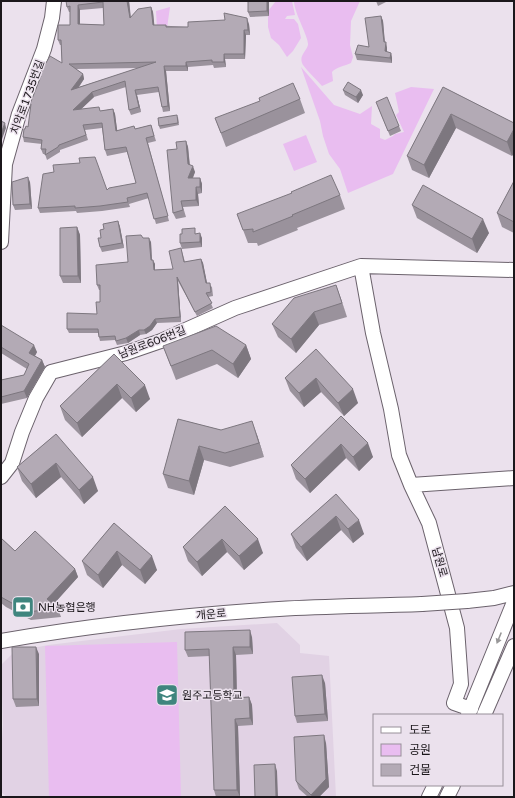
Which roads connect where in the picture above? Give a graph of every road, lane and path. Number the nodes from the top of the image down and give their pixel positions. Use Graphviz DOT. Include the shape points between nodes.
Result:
graph roads {
  1 [pos="54,1"];
  2 [pos="1,242"];
  3 [pos="360,266"];
  4 [pos="514,270"];
  5 [pos="1,477"];
  6 [pos="514,478"];
  7 [pos="411,485"];
  8 [pos="514,593"];
  9 [pos="514,602"];
  10 [pos="1,641"];
  11 [pos="514,646"];
  12 [pos="469,712"];
  13 [pos="484,714"];
  14 [pos="435,786"];
  15 [pos="452,786"];
  16 [pos="430,797"];
  17 [pos="447,797"];
  1 -- 2 [label="street, 치악로1735번길" via="44,50 19,114 5,164"];
  3 -- 4 [label="street, 남원로606번길"];
  3 -- 5 [label="street, 남원로606번길" via="235,308 161,341 126,353 51,372 36,398 12,463"];
  3 -- 7 [label="street, 남원로" via="399,456"];
  6 -- 7 [label="street"];
  7 -- 12 [label="street, 남원로" via="429,523 457,628 461,684 454,702"];
  8 -- 10 [label="street, 개운로, bridge" via="467,601 280,609 196,616 96,626"];
  9 -- 12 [label="street, 남원로, one-way"];
  11 -- 13 [label="street"];
  14 -- 16 [label="street"];
  15 -- 17 [label="street"];
}
